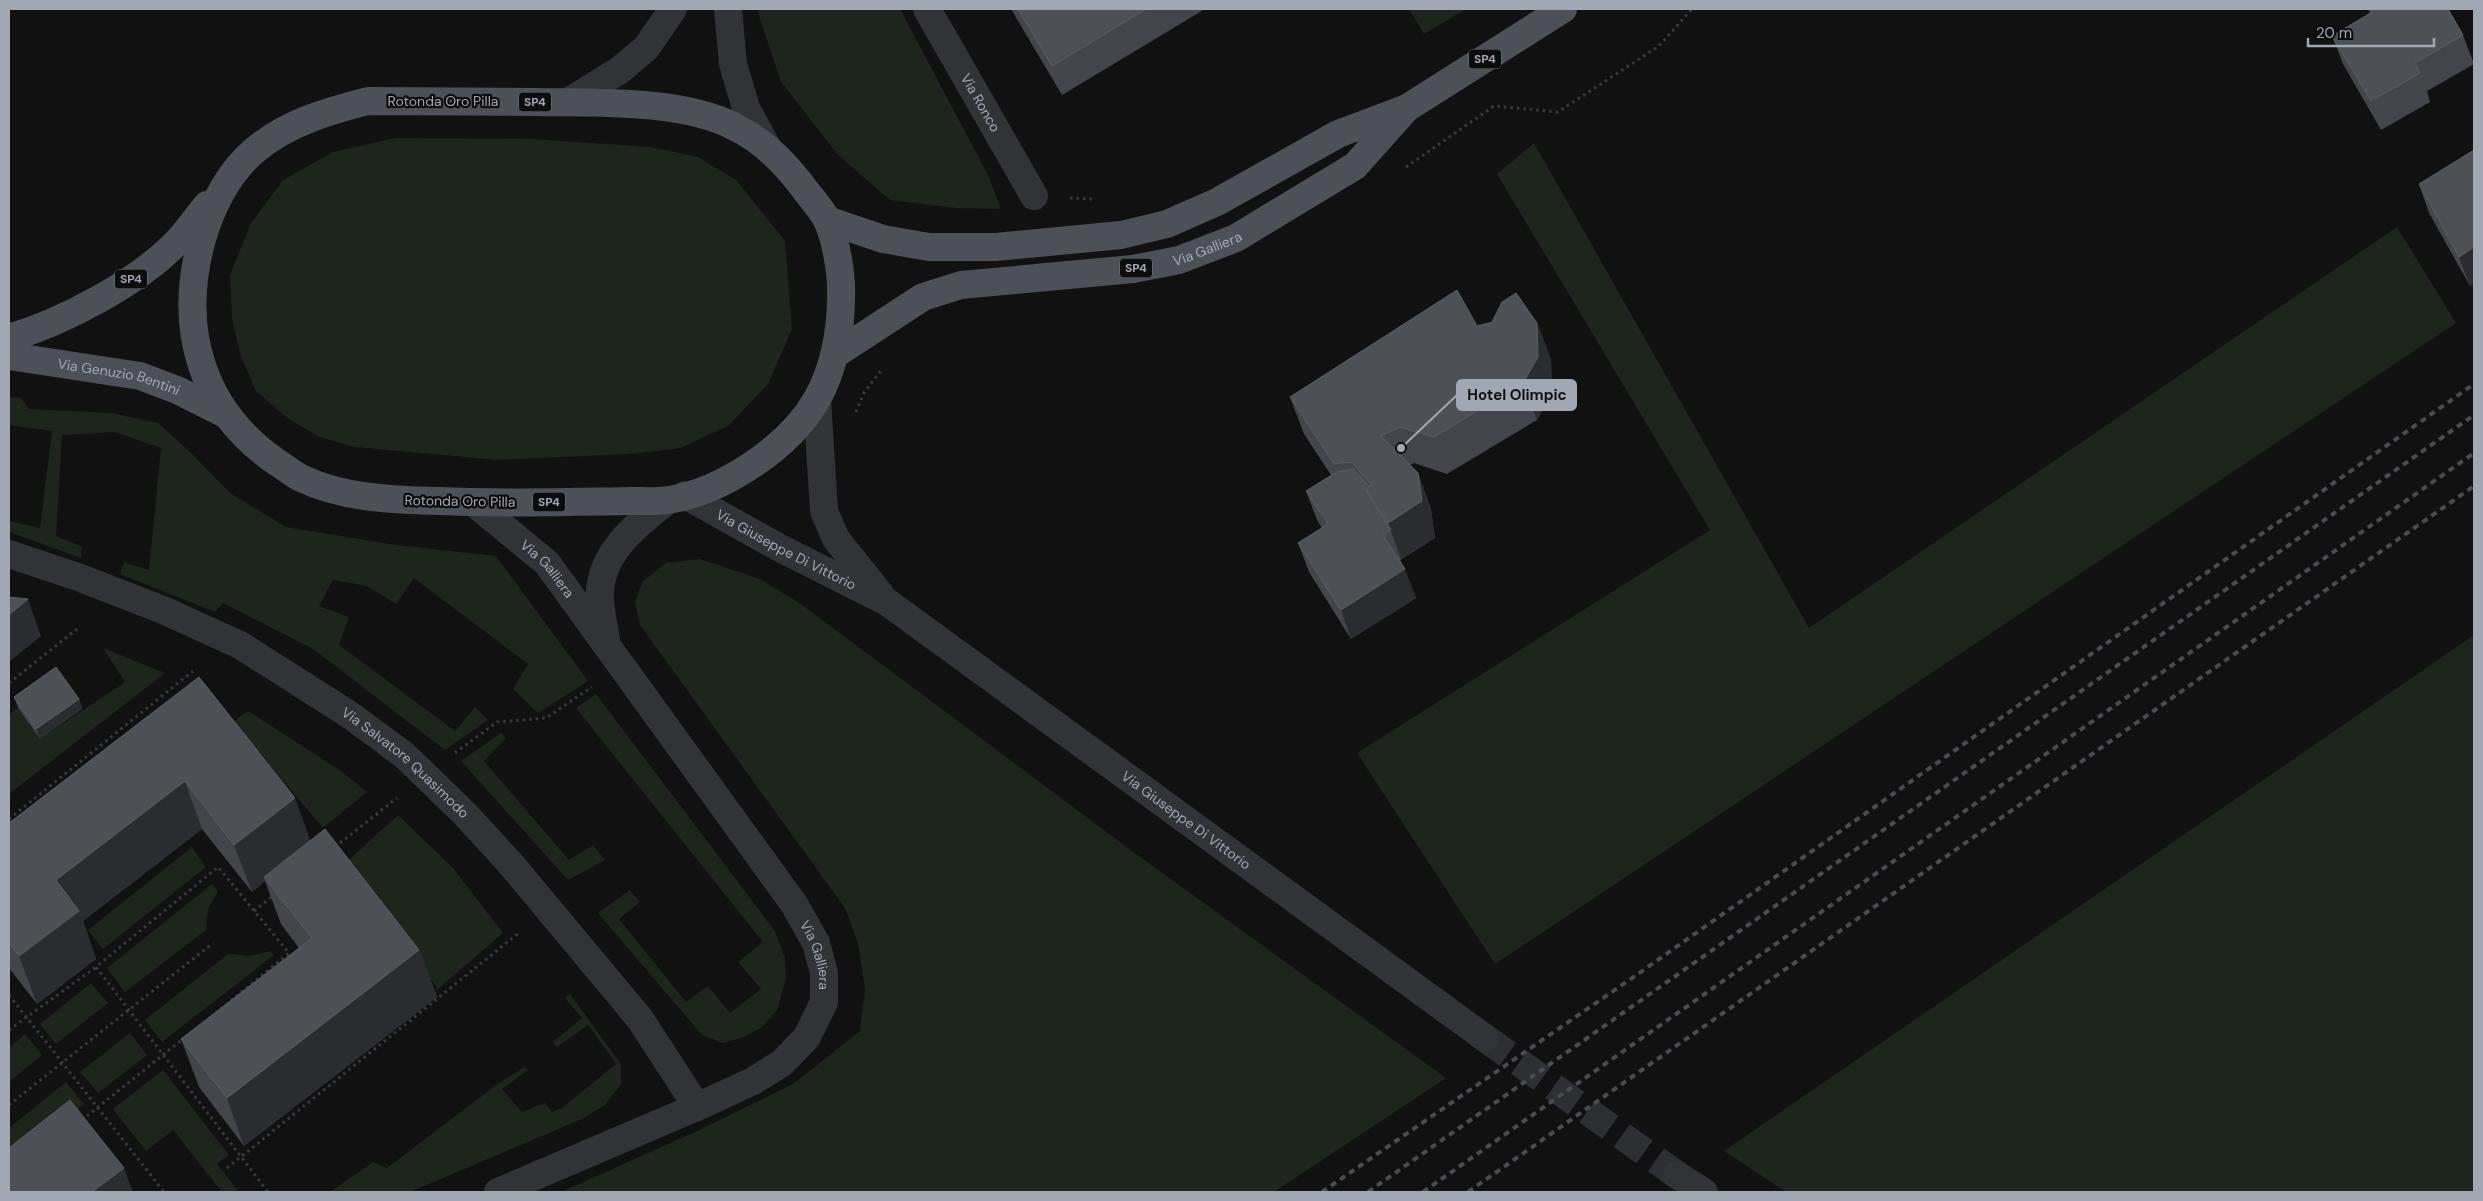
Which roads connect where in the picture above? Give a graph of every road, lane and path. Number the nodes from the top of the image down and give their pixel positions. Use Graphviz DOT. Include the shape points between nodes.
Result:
graph roads {
  1 [pos="673,9"];
  2 [pos="728,9"];
  3 [pos="927,9"];
  4 [pos="1563,9"];
  5 [pos="1692,9"];
  6 [pos="1597,87"];
  7 [pos="568,102"];
  8 [pos="1407,108"];
  9 [pos="767,147"];
  10 [pos="225,183"];
  11 [pos="1034,196"];
  12 [pos="827,220"];
  13 [pos="9,338"];
  14 [pos="834,355"];
  15 [pos="9,356"];
  16 [pos="817,400"];
  17 [pos="225,414"];
  18 [pos="676,498"];
  19 [pos="474,503"];
  20 [pos="9,554"];
  21 [pos="887,602"];
  22 [pos="77,629"];
  23 [pos="607,646"];
  24 [pos="193,671"];
  25 [pos="599,681"];
  26 [pos="9,683"];
  27 [pos="449,758"];
  28 [pos="404,792"];
  29 [pos="9,819"];
  30 [pos="329,851"];
  31 [pos="277,893"];
  32 [pos="254,911"];
  33 [pos="523,930"];
  34 [pos="213,943"];
  35 [pos="96,967"];
  36 [pos="9,995"];
  37 [pos="128,1010"];
  38 [pos="25,1016"];
  39 [pos="208,1019"];
  40 [pos="9,1030"];
  41 [pos="185,1037"];
  42 [pos="1484,1038"];
  43 [pos="163,1055"];
  44 [pos="61,1063"];
  45 [pos="9,1105"];
  46 [pos="98,1107"];
  47 [pos="697,1107"];
  48 [pos="76,1125"];
  49 [pos="241,1157"];
  50 [pos="226,1168"];
  51 [pos="1677,1175"];
  52 [pos="164,1192"];
  53 [pos="268,1192"];
  54 [pos="498,1192"];
  55 [pos="1704,1192"];
  1 -- 7 [label="street" via="646,48 620,70"];
  2 -- 9 [label="street" via="733,64 746,108"];
  3 -- 11 [label="street, Via Ronco"];
  4 -- 8 [label="main road, Via Galliera / SP4"];
  5 -- 6 [label="path" via="1659,46"];
  7 -- 9 [label="main road, Rotonda Oro Pilla / SP4" via="656,106 708,116 735,126"];
  7 -- 10 [label="main road, Rotonda Oro Pilla / SP4" via="368,101 328,111 292,126 255,150"];
  8 -- 12 [label="main road, Via Galliera / SP4" via="1338,134 1217,202 1166,224 1121,235 996,247 929,247 883,239"];
  8 -- 14 [label="main road, Via Galliera / SP4" via="1355,166 1236,238 1179,260 1133,269 961,285 923,297"];
  9 -- 12 [label="main road, Rotonda Oro Pilla / SP4" via="794,174"];
  10 -- 13 [label="main road, SP4" via="177,242 132,279 70,315"];
  10 -- 17 [label="main road, Rotonda Oro Pilla / SP4" via="206,225 196,261 192,304 195,342 203,374"];
  12 -- 14 [label="main road, Rotonda Oro Pilla / SP4" via="842,284 841,318"];
  14 -- 16 [label="main road, Rotonda Oro Pilla / SP4"];
  15 -- 17 [label="main road, Via Genuzio Bentini / SP4" via="140,376"];
  16 -- 18 [label="main road, Rotonda Oro Pilla / SP4" via="780,445 749,467 710,488"];
  16 -- 21 [label="street, Via Giuseppe Di Vittorio" via="824,511 836,539"];
  17 -- 19 [label="main road, Rotonda Oro Pilla / SP4" via="245,437 300,478 342,492 405,500"];
  18 -- 19 [label="main road, Rotonda Oro Pilla / SP4"];
  18 -- 21 [label="street, Via Giuseppe Di Vittorio"];
  18 -- 23 [label="street, Via Galliera" via="631,529 604,566 600,600"];
  19 -- 23 [label="street, Via Galliera" via="547,563"];
  20 -- 47 [label="street, Via Salvatore Quasimodo" via="155,607 240,645 312,689 404,756 433,781 510,864 640,1019"];
  21 -- 42 [label="street, Via Giuseppe Di Vittorio"];
  22 -- 26 [label="path"];
  23 -- 47 [label="street, Via Galliera" via="794,904 816,943 824,973 824,1002 807,1037 782,1063 753,1081"];
  24 -- 29 [label="path"];
  25 -- 27 [label="path" via="546,718 497,722"];
  28 -- 30 [label="path"];
  31 -- 32 [label="path"];
  32 -- 35 [label="path" via="218,867"];
  32 -- 39 [label="path" via="289,953"];
  33 -- 49 [label="path"];
  34 -- 37 [label="path"];
  35 -- 37 [label="path"];
  35 -- 38 [label="path"];
  36 -- 38 [label="path"];
  37 -- 43 [label="path"];
  37 -- 44 [label="path"];
  38 -- 40 [label="path"];
  38 -- 44 [label="path"];
  41 -- 43 [label="path"];
  43 -- 46 [label="path"];
  43 -- 49 [label="path"];
  44 -- 45 [label="path"];
  44 -- 46 [label="path"];
  46 -- 48 [label="path"];
  46 -- 52 [label="path"];
  47 -- 54 [label="street, Via Galliera"];
  49 -- 50 [label="path"];
  49 -- 53 [label="path"];
  51 -- 55 [label="street"];
}
